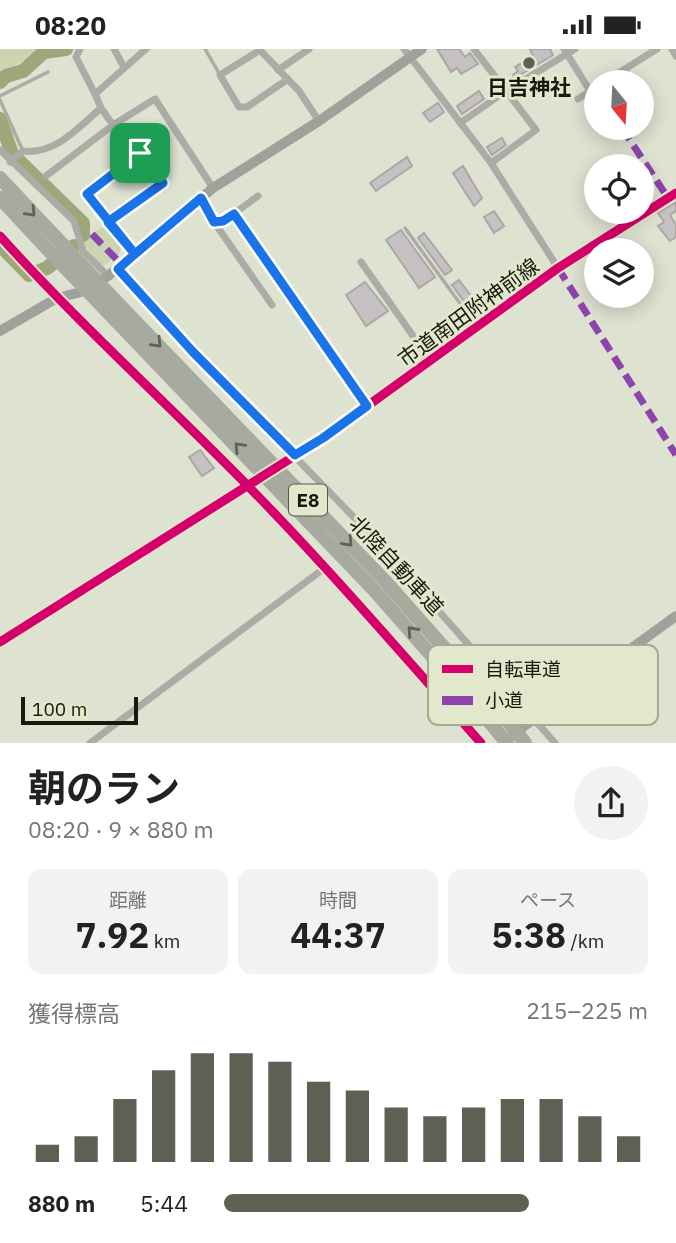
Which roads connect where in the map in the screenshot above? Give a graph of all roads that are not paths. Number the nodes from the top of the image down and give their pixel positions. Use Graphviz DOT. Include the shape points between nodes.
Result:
graph roads {
  1 [pos="80,49"];
  2 [pos="114,49"];
  3 [pos="146,49"];
  4 [pos="205,49"];
  5 [pos="259,49"];
  6 [pos="309,49"];
  7 [pos="422,49"];
  8 [pos="474,49"];
  9 [pos="657,49"];
  10 [pos="671,49"];
  11 [pos="569,50"];
  12 [pos="407,53"];
  13 [pos="676,56"];
  14 [pos="124,67"];
  15 [pos="278,70"];
  16 [pos="623,70"];
  17 [pos="48,72"];
  18 [pos="584,74"];
  19 [pos="220,75"];
  20 [pos="288,79"];
  21 [pos="506,91"];
  22 [pos="95,95"];
  23 [pos="584,95"];
  24 [pos="0,98"];
  25 [pos="578,99"];
  26 [pos="101,108"];
  27 [pos="6,113"];
  28 [pos="0,115"];
  29 [pos="319,121"];
  30 [pos="460,123"];
  31 [pos="113,125"];
  32 [pos="0,150"];
  33 [pos="21,152"];
  34 [pos="11,161"];
  35 [pos="491,163"];
  36 [pos="46,176"];
  37 [pos="0,178"];
  38 [pos="213,188"];
  39 [pos="676,193"];
  40 [pos="258,196"];
  41 [pos="0,198"];
  42 [pos="201,198"];
  43 [pos="234,214"];
  44 [pos="108,222"];
  45 [pos="214,222"];
  46 [pos="405,227"];
  47 [pos="0,236"];
  48 [pos="58,250"];
  49 [pos="135,254"];
  50 [pos="361,262"];
  51 [pos="558,268"];
  52 [pos="118,269"];
  53 [pos="108,276"];
  54 [pos="57,298"];
  55 [pos="272,305"];
  56 [pos="476,326"];
  57 [pos="0,331"];
  58 [pos="430,360"];
  59 [pos="367,406"];
  60 [pos="295,455"];
  61 [pos="283,463"];
  62 [pos="253,483"];
  63 [pos="326,567"];
  64 [pos="676,616"];
  65 [pos="0,642"];
  66 [pos="470,645"];
  67 [pos="636,645"];
  68 [pos="428,646"];
  69 [pos="428,683"];
  70 [pos="465,725"];
  71 [pos="499,725"];
  72 [pos="505,725"];
  73 [pos="526,725"];
  74 [pos="539,725"];
  75 [pos="90,743"];
  76 [pos="481,743"];
  77 [pos="502,743"];
  78 [pos="507,743"];
  79 [pos="525,743"];
  80 [pos="555,743"];
  1 -- 22 [label="street" via="76,57"];
  2 -- 14 [label="street"];
  3 -- 14 [label="street"];
  4 -- 19 [label="lane"];
  5 -- 15 [label="street"];
  5 -- 19 [label="street"];
  6 -- 15 [label="street"];
  7 -- 12 [label="street"];
  8 -- 21 [label="street"];
  9 -- 16 [label="street"];
  10 -- 13 [label="street"];
  11 -- 18 [label="street"];
  11 -- 21 [label="street"];
  12 -- 29 [label="street"];
  12 -- 30 [label="street"];
  14 -- 22 [label="street"];
  15 -- 20 [label="street"];
  17 -- 24 [label="lane"];
  19 -- 20 [label="street" via="244,108"];
  20 -- 29 [label="street"];
  21 -- 30 [label="street"];
  21 -- 35 [label="street" via="536,131"];
  22 -- 26 [label="street"];
  23 -- 25 [label="street"];
  24 -- 27 [label="lane"];
  26 -- 31 [label="street"];
  26 -- 33 [label="street" via="67,139 37,153"];
  27 -- 28 [label="lane"];
  27 -- 33 [label="lane"];
  29 -- 38 [label="street"];
  30 -- 35 [label="street"];
  31 -- 36 [label="street"];
  31 -- 38 [label="street" via="155,99"];
  32 -- 34 [label="street"];
  33 -- 34 [label="street"];
  34 -- 53 [label="street" via="74,221 83,251"];
  35 -- 51 [label="street"];
  37 -- 48 [label="highway, 北陸自動車道 / E8, one-way"];
  38 -- 42 [label="street"];
  39 -- 51 [label="street, 市道南田附神前線"];
  40 -- 43 [label="street"];
  41 -- 48 [label="highway, 北陸自動車道 / E8"];
  42 -- 45 [label="street"];
  42 -- 49 [label="street"];
  43 -- 45 [label="street"];
  43 -- 59 [label="street"];
  44 -- 44 [label="street" via="87,194 140,153 163,183"];
  44 -- 49 [label="street"];
  45 -- 55 [label="street"];
  46 -- 56 [label="lane"];
  47 -- 54 [label="street"];
  48 -- 68 [label="highway, 北陸自動車道 / E8, bridge"];
  49 -- 52 [label="street"];
  50 -- 58 [label="street"];
  51 -- 56 [label="street, 市道南田附神前線"];
  52 -- 53 [label="street"];
  52 -- 60 [label="street"];
  53 -- 54 [label="street" via="81,292"];
  54 -- 57 [label="street"];
  54 -- 62 [label="street"];
  56 -- 58 [label="street, 市道南田附神前線"];
  58 -- 59 [label="street, 市道南田附神前線"];
  59 -- 60 [label="street, 市道南田附神前線"];
  60 -- 61 [label="street, 市道南田附神前線"];
  60 -- 66 [label="street"];
  62 -- 63 [label="street"];
  62 -- 65 [label="street"];
  63 -- 69 [label="street"];
  63 -- 75 [label="street"];
  64 -- 67 [label="street"];
  70 -- 76 [label="street"];
  71 -- 78 [label="highway, 北陸自動車道 / E8, bridge"];
  72 -- 79 [label="highway, 北陸自動車道 / E8, bridge"];
  73 -- 77 [label="street"];
  74 -- 80 [label="street"];
}
